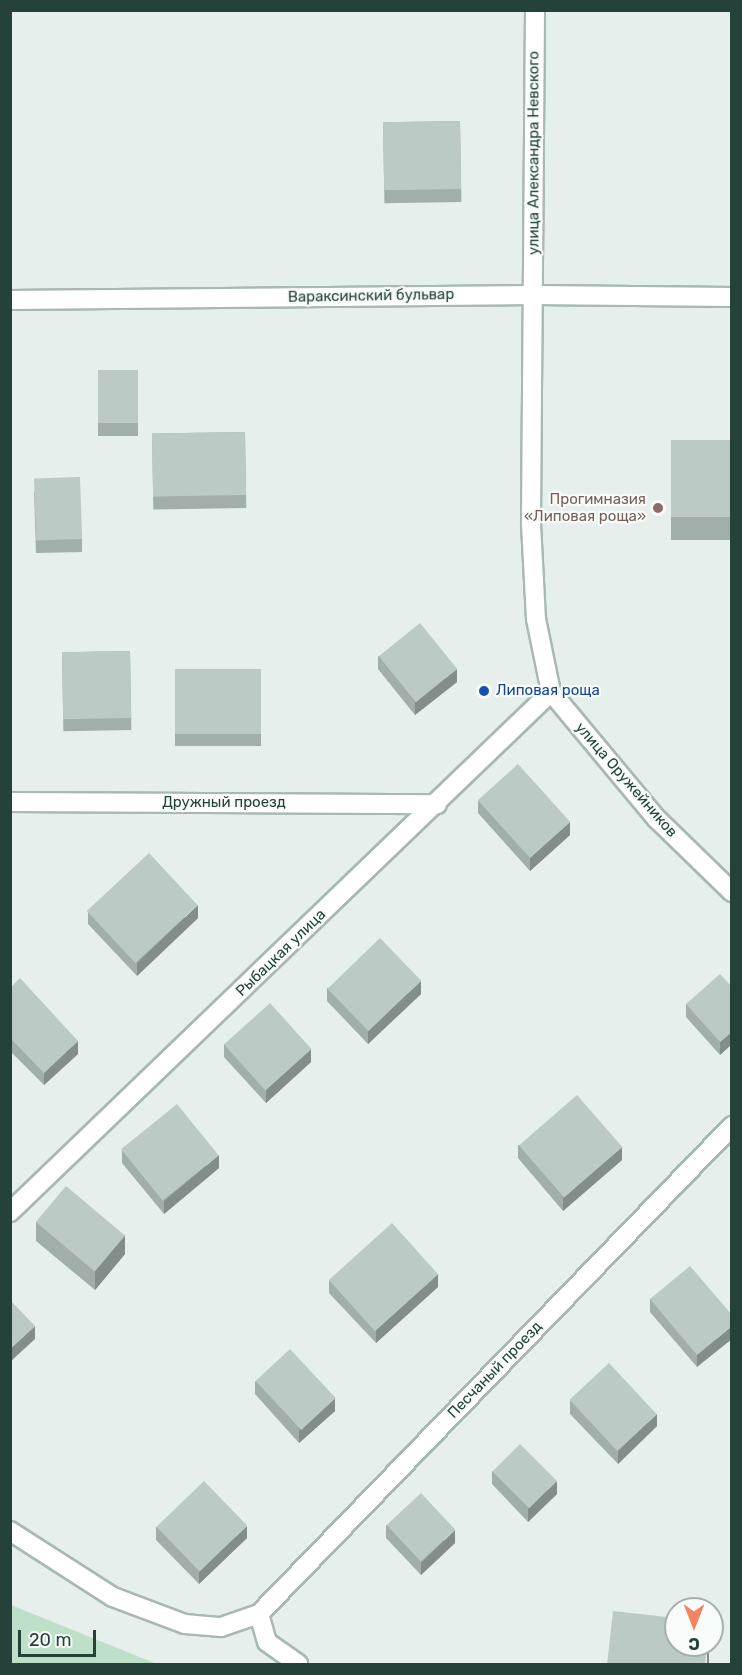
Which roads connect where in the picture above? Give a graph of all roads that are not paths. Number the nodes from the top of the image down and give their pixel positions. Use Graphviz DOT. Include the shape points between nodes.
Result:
graph roads {
  1 [pos="535,10"];
  2 [pos="534,295"];
  3 [pos="732,297"];
  4 [pos="10,300"];
  5 [pos="551,692"];
  6 [pos="10,802"];
  7 [pos="437,804"];
  8 [pos="732,892"];
  9 [pos="732,1126"];
  10 [pos="10,1212"];
  11 [pos="10,1531"];
  12 [pos="259,1614"];
  13 [pos="298,1665"];
  1 -- 2 [label="street, улица Александра Невского"];
  2 -- 3 [label="street, Вараксинский бульвар"];
  2 -- 4 [label="street, Вараксинский бульвар"];
  2 -- 5 [label="street, улица Оружейников" via="531,524 537,619"];
  5 -- 7 [label="street, Рыбацкая улица"];
  5 -- 8 [label="street, улица Оружейников" via="657,819"];
  6 -- 7 [label="street, Дружный проезд"];
  7 -- 10 [label="street, Рыбацкая улица"];
  9 -- 12 [label="street, Песчаный проезд"];
  11 -- 12 [label="street" via="113,1598 185,1624 221,1627"];
  12 -- 13 [label="street" via="267,1642"];
}
